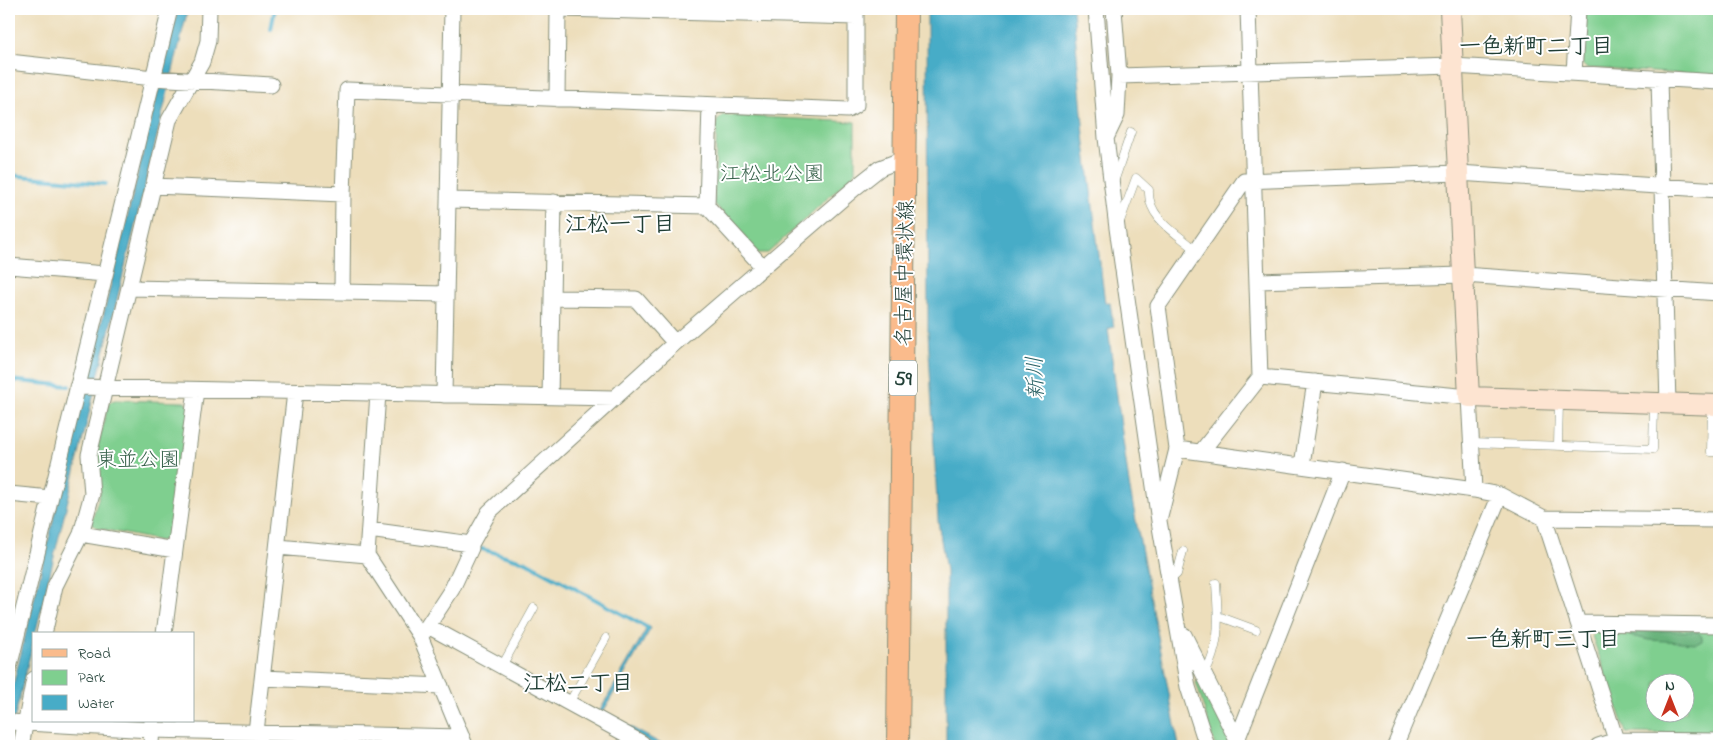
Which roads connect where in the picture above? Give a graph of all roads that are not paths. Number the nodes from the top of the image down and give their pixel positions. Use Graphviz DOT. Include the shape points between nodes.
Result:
graph roads {
  1 [pos="170,9"];
  2 [pos="209,9"];
  3 [pos="452,9"];
  4 [pos="558,9"];
  5 [pos="564,9"];
  6 [pos="906,9"];
  7 [pos="1096,9"];
  8 [pos="1114,9"];
  9 [pos="1248,9"];
  10 [pos="1450,9"];
  11 [pos="1578,9"];
  12 [pos="856,13"];
  13 [pos="9,62"];
  14 [pos="1453,66"];
  15 [pos="1250,72"];
  16 [pos="1574,73"];
  17 [pos="1119,76"];
  18 [pos="156,78"];
  19 [pos="1659,79"];
  20 [pos="192,81"];
  21 [pos="1719,82"];
  22 [pos="271,86"];
  23 [pos="450,94"];
  24 [pos="557,99"];
  25 [pos="710,105"];
  26 [pos="1131,132"];
  27 [pos="1106,138"];
  28 [pos="906,158"];
  29 [pos="1458,173"];
  30 [pos="1254,181"];
  31 [pos="153,186"];
  32 [pos="1662,186"];
  33 [pos="1112,188"];
  34 [pos="1719,190"];
  35 [pos="343,194"];
  36 [pos="448,200"];
  37 [pos="554,202"];
  38 [pos="707,206"];
  39 [pos="1117,228"];
  40 [pos="1196,250"];
  41 [pos="9,266"];
  42 [pos="763,267"];
  43 [pos="105,274"];
  44 [pos="1463,276"];
  45 [pos="1257,280"];
  46 [pos="129,288"];
  47 [pos="1665,289"];
  48 [pos="342,291"];
  49 [pos="1719,293"];
  50 [pos="446,294"];
  51 [pos="552,298"];
  52 [pos="674,344"];
  53 [pos="1260,377"];
  54 [pos="1315,382"];
  55 [pos="91,387"];
  56 [pos="196,390"];
  57 [pos="295,392"];
  58 [pos="378,393"];
  59 [pos="444,395"];
  60 [pos="550,397"];
  61 [pos="1469,397"];
  62 [pos="614,398"];
  63 [pos="1559,400"];
  64 [pos="1661,403"];
  65 [pos="1716,405"];
  66 [pos="1471,443"];
  67 [pos="1558,446"];
  68 [pos="1177,449"];
  69 [pos="1201,452"];
  70 [pos="1719,452"];
  71 [pos="1302,466"];
  72 [pos="1343,471"];
  73 [pos="1474,490"];
  74 [pos="9,494"];
  75 [pos="1500,495"];
  76 [pos="50,498"];
  77 [pos="1544,518"];
  78 [pos="1719,520"];
  79 [pos="1158,521"];
  80 [pos="368,530"];
  81 [pos="81,534"];
  82 [pos="471,544"];
  83 [pos="278,546"];
  84 [pos="175,550"];
  85 [pos="1183,551"];
  86 [pos="367,555"];
  87 [pos="1169,580"];
  88 [pos="1216,582"];
  89 [pos="16,607"];
  90 [pos="534,608"];
  91 [pos="1175,616"];
  92 [pos="1218,616"];
  93 [pos="1578,622"];
  94 [pos="1719,625"];
  95 [pos="1256,630"];
  96 [pos="424,631"];
  97 [pos="44,632"];
  98 [pos="164,632"];
  99 [pos="606,638"];
  100 [pos="502,666"];
  101 [pos="9,668"];
  102 [pos="262,678"];
  103 [pos="1204,678"];
  104 [pos="32,684"];
  105 [pos="441,686"];
  106 [pos="568,703"];
  107 [pos="17,723"];
  108 [pos="152,726"];
  109 [pos="256,732"];
  110 [pos="1719,741"];
  111 [pos="464,742"];
  112 [pos="642,743"];
  113 [pos="1238,743"];
  114 [pos="1617,743"];
  115 [pos="21,746"];
  116 [pos="150,746"];
  117 [pos="898,746"];
  118 [pos="1207,746"];
  119 [pos="1395,746"];
  120 [pos="1598,746"];
  1 -- 18 [label="street"];
  2 -- 20 [label="street" via="208,41"];
  3 -- 23 [label="street"];
  4 -- 24 [label="street"];
  5 -- 12 [label="street"];
  6 -- 28 [label="main road, 名古屋中環状線 / 59"];
  7 -- 27 [label="street"];
  8 -- 17 [label="street"];
  9 -- 15 [label="street"];
  10 -- 14 [label="street"];
  11 -- 16 [label="street"];
  12 -- 25 [label="street" via="856,105 848,110"];
  13 -- 18 [label="street"];
  14 -- 15 [label="street"];
  14 -- 16 [label="street"];
  14 -- 29 [label="street"];
  15 -- 17 [label="street"];
  15 -- 30 [label="street"];
  16 -- 19 [label="street"];
  17 -- 27 [label="street" via="1117,115"];
  18 -- 20 [label="street"];
  18 -- 43 [label="street"];
  19 -- 21 [label="street"];
  19 -- 32 [label="street"];
  20 -- 22 [label="street"];
  20 -- 31 [label="street" via="169,120"];
  23 -- 24 [label="street"];
  23 -- 35 [label="street" via="347,90"];
  23 -- 36 [label="street"];
  24 -- 25 [label="street"];
  25 -- 38 [label="street"];
  26 -- 33 [label="lane"];
  27 -- 33 [label="street"];
  28 -- 42 [label="street" via="880,168"];
  28 -- 117 [label="main road, 名古屋中環状線 / 59"];
  29 -- 30 [label="street"];
  29 -- 32 [label="street"];
  29 -- 44 [label="street"];
  30 -- 40 [label="street" via="1244,181"];
  30 -- 45 [label="street"];
  31 -- 35 [label="street"];
  31 -- 46 [label="street"];
  32 -- 34 [label="street"];
  32 -- 47 [label="street"];
  33 -- 39 [label="street"];
  35 -- 48 [label="street"];
  36 -- 37 [label="street"];
  36 -- 50 [label="street"];
  37 -- 38 [label="street"];
  37 -- 51 [label="street"];
  38 -- 42 [label="street"];
  39 -- 40 [label="lane" via="1136,178 1148,190 1154,214"];
  39 -- 79 [label="street"];
  40 -- 68 [label="street" via="1158,306"];
  41 -- 43 [label="street"];
  42 -- 52 [label="street"];
  43 -- 55 [label="street"];
  44 -- 45 [label="street"];
  44 -- 47 [label="street"];
  44 -- 61 [label="street"];
  45 -- 53 [label="street"];
  46 -- 48 [label="street"];
  46 -- 55 [label="street"];
  47 -- 49 [label="street"];
  47 -- 64 [label="street"];
  48 -- 50 [label="street"];
  50 -- 59 [label="street"];
  51 -- 52 [label="street" via="636,299"];
  51 -- 60 [label="street"];
  52 -- 62 [label="street"];
  53 -- 54 [label="street"];
  53 -- 69 [label="street"];
  54 -- 61 [label="street"];
  54 -- 71 [label="street"];
  55 -- 56 [label="street"];
  55 -- 76 [label="street"];
  55 -- 81 [label="street" via="89,455 92,494"];
  56 -- 57 [label="street"];
  56 -- 84 [label="street"];
  57 -- 58 [label="street"];
  57 -- 83 [label="street"];
  58 -- 59 [label="street"];
  58 -- 80 [label="street"];
  59 -- 60 [label="street"];
  60 -- 62 [label="street"];
  61 -- 63 [label="street"];
  61 -- 66 [label="street"];
  62 -- 82 [label="street" via="489,512"];
  63 -- 64 [label="street"];
  63 -- 67 [label="lane"];
  64 -- 65 [label="street"];
  64 -- 67 [label="lane" via="1653,449"];
  65 -- 70 [label="lane" via="1711,452"];
  66 -- 67 [label="lane"];
  66 -- 73 [label="street"];
  68 -- 69 [label="street"];
  68 -- 79 [label="street"];
  69 -- 71 [label="street"];
  71 -- 72 [label="street"];
  72 -- 73 [label="street"];
  72 -- 113 [label="street"];
  73 -- 75 [label="street"];
  74 -- 76 [label="street"];
  75 -- 77 [label="street"];
  75 -- 119 [label="street"];
  76 -- 89 [label="street"];
  77 -- 78 [label="street"];
  77 -- 93 [label="street"];
  79 -- 87 [label="street"];
  80 -- 82 [label="street"];
  80 -- 86 [label="street"];
  81 -- 84 [label="street"];
  81 -- 97 [label="street" via="54,586"];
  82 -- 96 [label="street" via="452,589"];
  83 -- 86 [label="street"];
  83 -- 102 [label="street"];
  84 -- 98 [label="street"];
  85 -- 87 [label="lane" via="1176,574"];
  86 -- 96 [label="street"];
  87 -- 91 [label="street"];
  88 -- 92 [label="lane"];
  89 -- 101 [label="street"];
  90 -- 100 [label="lane"];
  91 -- 103 [label="street"];
  91 -- 118 [label="street" via="1188,687"];
  92 -- 95 [label="lane"];
  92 -- 103 [label="lane" via="1219,634"];
  93 -- 94 [label="street"];
  93 -- 114 [label="street"];
  96 -- 100 [label="street"];
  96 -- 105 [label="street"];
  99 -- 106 [label="lane"];
  100 -- 106 [label="street"];
  102 -- 105 [label="street"];
  102 -- 109 [label="street"];
  103 -- 113 [label="street"];
  104 -- 107 [label="street"];
  105 -- 111 [label="street"];
  106 -- 112 [label="street"];
  107 -- 108 [label="street"];
  107 -- 115 [label="street"];
  108 -- 109 [label="street"];
  108 -- 116 [label="street"];
  109 -- 111 [label="street"];
  110 -- 114 [label="street"];
  114 -- 120 [label="street"];
}
